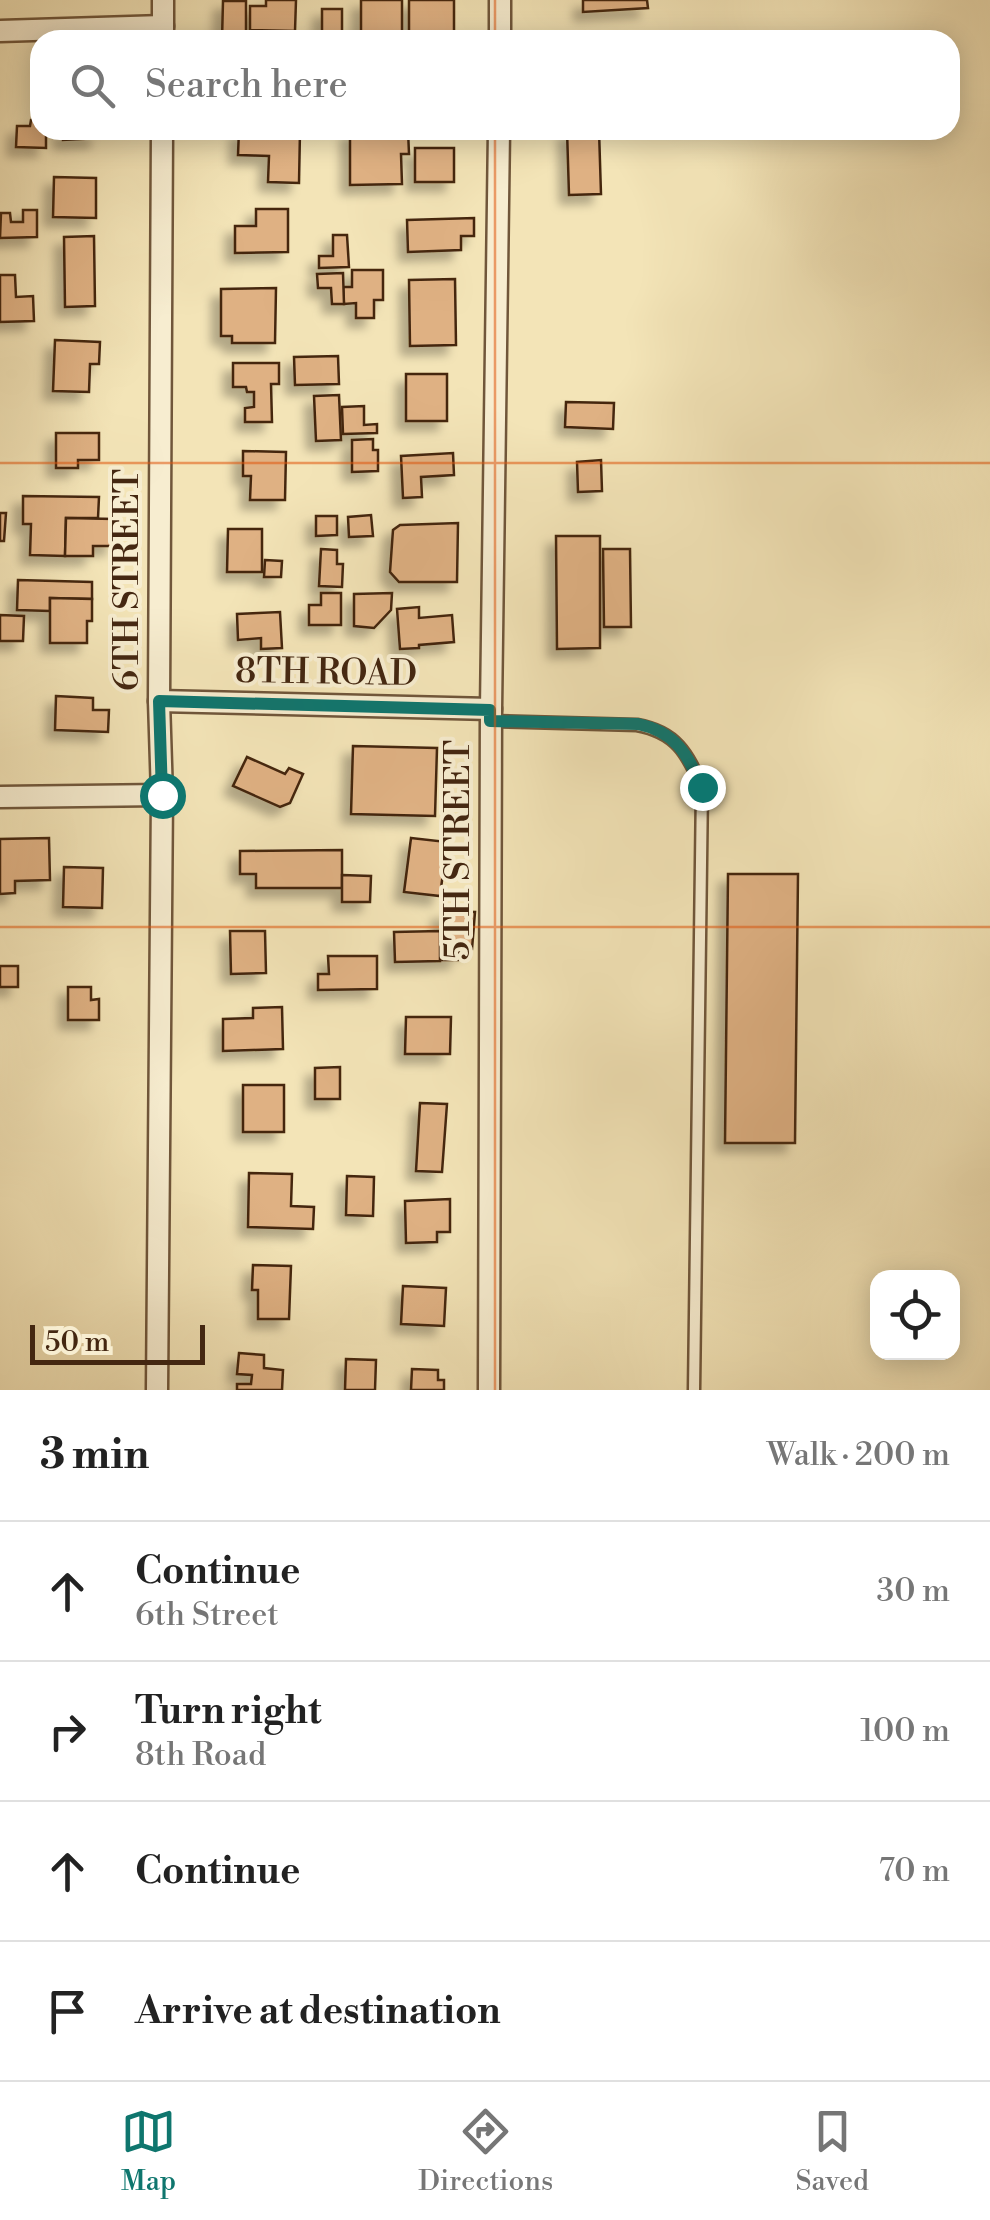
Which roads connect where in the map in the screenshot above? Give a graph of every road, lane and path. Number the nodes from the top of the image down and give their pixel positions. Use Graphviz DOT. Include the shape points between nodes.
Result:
graph roads {
  1 [pos="163,0"];
  2 [pos="500,0"];
  3 [pos="0,30"];
  4 [pos="163,30"];
  5 [pos="500,30"];
  6 [pos="30,31"];
  7 [pos="162,140"];
  8 [pos="499,140"];
  9 [pos="159,701"];
  10 [pos="490,715"];
  11 [pos="162,795"];
  12 [pos="0,798"];
  13 [pos="157,1390"];
  14 [pos="489,1390"];
  15 [pos="694,1390"];
  1 -- 4 [label="street"];
  2 -- 5 [label="street"];
  3 -- 6 [label="street"];
  7 -- 9 [label="street, 6TH STREET"];
  8 -- 10 [label="street, 5TH STREET"];
  9 -- 10 [label="street, 8TH ROAD"];
  9 -- 11 [label="street, 6TH STREET"];
  10 -- 14 [label="street, 5TH STREET"];
  10 -- 15 [label="lane" via="658,728 687,754 702,787"];
  11 -- 12 [label="street"];
  11 -- 13 [label="street, 6TH STREET"];
}
